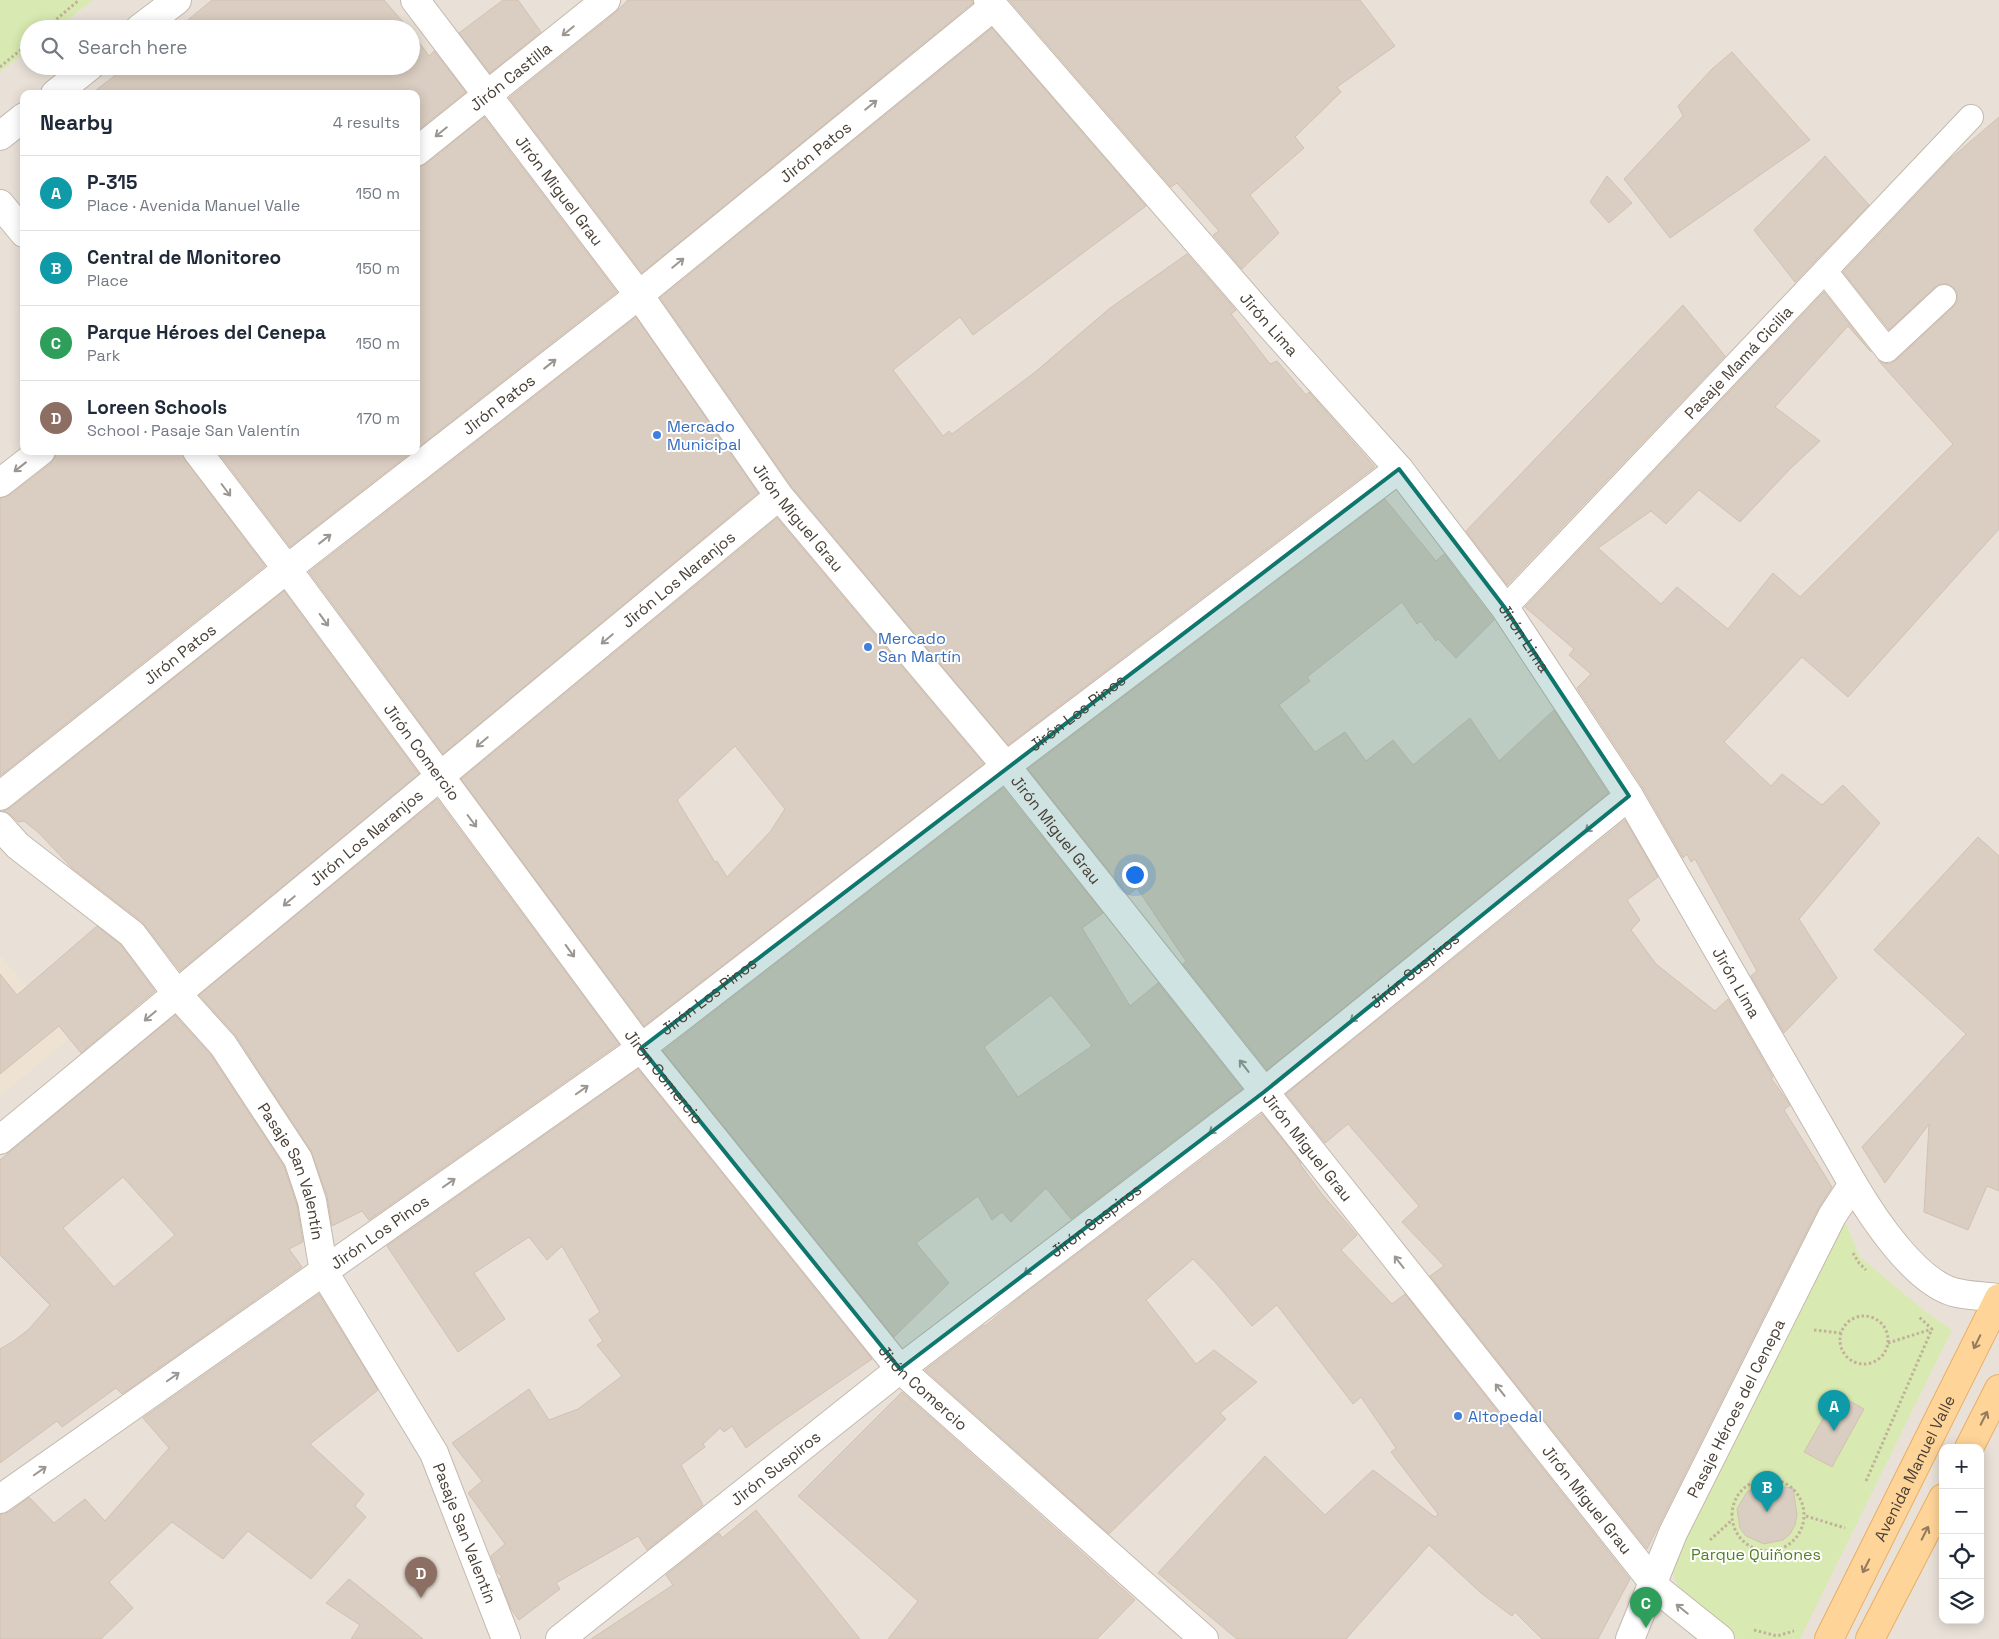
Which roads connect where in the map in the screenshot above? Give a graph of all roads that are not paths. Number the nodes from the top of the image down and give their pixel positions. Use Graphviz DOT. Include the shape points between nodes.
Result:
graph roads {
  1 [pos="177,0"];
  2 [pos="415,0"];
  3 [pos="606,0"];
  4 [pos="990,3"];
  5 [pos="151,20"];
  6 [pos="79,75"];
  7 [pos="60,90"];
  8 [pos="487,96"];
  9 [pos="1971,117"];
  10 [pos="20,120"];
  11 [pos="0,136"];
  12 [pos="420,149"];
  13 [pos="0,204"];
  14 [pos="20,228"];
  15 [pos="1825,271"];
  16 [pos="639,295"];
  17 [pos="1944,297"];
  18 [pos="36,455"];
  19 [pos="200,455"];
  20 [pos="1399,469"];
  21 [pos="0,484"];
  22 [pos="779,496"];
  23 [pos="287,569"];
  24 [pos="1505,608"];
  25 [pos="1006,766"];
  26 [pos="439,777"];
  27 [pos="0,796"];
  28 [pos="1629,796"];
  29 [pos="0,826"];
  30 [pos="177,994"];
  31 [pos="641,1048"];
  32 [pos="1264,1092"];
  33 [pos="0,1140"];
  34 [pos="1853,1184"];
  35 [pos="324,1272"];
  36 [pos="1999,1298"];
  37 [pos="900,1370"];
  38 [pos="1999,1389"];
  39 [pos="1971,1444"];
  40 [pos="0,1499"];
  41 [pos="1939,1506"];
  42 [pos="1653,1583"];
  43 [pos="506,1639"];
  44 [pos="560,1639"];
  45 [pos="1204,1639"];
  46 [pos="1630,1639"];
  47 [pos="1720,1639"];
  48 [pos="1829,1639"];
  49 [pos="1870,1639"];
  1 -- 5 [label="street"];
  2 -- 8 [label="street, Jirón Miguel Grau"];
  3 -- 8 [label="street, Jirón Castilla, one-way"];
  16 -- 4 [label="street, Jirón Patos, one-way"];
  4 -- 20 [label="street, Jirón Lima"];
  6 -- 7 [label="street"];
  8 -- 12 [label="street, Jirón Castilla, one-way"];
  8 -- 16 [label="street, Jirón Miguel Grau"];
  9 -- 15 [label="lane, Pasaje Mamá Cicilia"];
  10 -- 11 [label="street"];
  13 -- 14 [label="street"];
  15 -- 17 [label="lane" via="1887,350"];
  15 -- 24 [label="lane, Pasaje Mamá Cicilia"];
  16 -- 22 [label="street, Jirón Miguel Grau"];
  23 -- 16 [label="street, Jirón Patos, one-way"];
  18 -- 21 [label="street, one-way"];
  19 -- 23 [label="street, Jirón Comercio, one-way"];
  20 -- 24 [label="street, Jirón Lima"];
  20 -- 25 [label="street, Jirón Los Pinos"];
  22 -- 25 [label="street, Jirón Miguel Grau"];
  22 -- 26 [label="street, Jirón Los Naranjos, one-way"];
  23 -- 26 [label="street, Jirón Comercio, one-way"];
  23 -- 27 [label="street, Jirón Patos"];
  24 -- 28 [label="street, Jirón Lima"];
  25 -- 31 [label="street, Jirón Los Pinos"];
  32 -- 25 [label="street, Jirón Miguel Grau, one-way"];
  26 -- 30 [label="street, Jirón Los Naranjos, one-way"];
  26 -- 31 [label="street, Jirón Comercio, one-way"];
  28 -- 32 [label="street, Jirón Suspiros, one-way"];
  28 -- 34 [label="street, Jirón Lima"];
  29 -- 30 [label="street, Pasaje San Valentín" via="18,846 132,934"];
  30 -- 33 [label="street, Jirón Los Naranjos, one-way"];
  30 -- 35 [label="street, Pasaje San Valentín" via="223,1045 298,1159 312,1201"];
  35 -- 31 [label="street, Jirón Los Pinos, one-way"];
  31 -- 37 [label="street, Jirón Comercio"];
  32 -- 37 [label="street, Jirón Suspiros, one-way"];
  42 -- 32 [label="street, Jirón Miguel Grau, one-way"];
  34 -- 36 [label="street, Jirón Lima" via="1869,1212 1901,1252 1935,1283 1954,1292"];
  34 -- 42 [label="street, Pasaje Héroes del Cenepa" via="1832,1216 1673,1533"];
  40 -- 35 [label="street, Jirón Los Pinos, one-way"];
  35 -- 43 [label="street, Pasaje San Valentín" via="434,1452"];
  36 -- 48 [label="main road, Avenida Manuel Valle, one-way"];
  37 -- 44 [label="street, Jirón Suspiros"];
  37 -- 45 [label="street, Jirón Comercio"];
  39 -- 38 [label="main road, one-way"];
  49 -- 41 [label="main road, one-way"];
  42 -- 46 [label="street, Pasaje Héroes del Cenepa"];
  47 -- 42 [label="street, Jirón Miguel Grau, one-way"];
}
